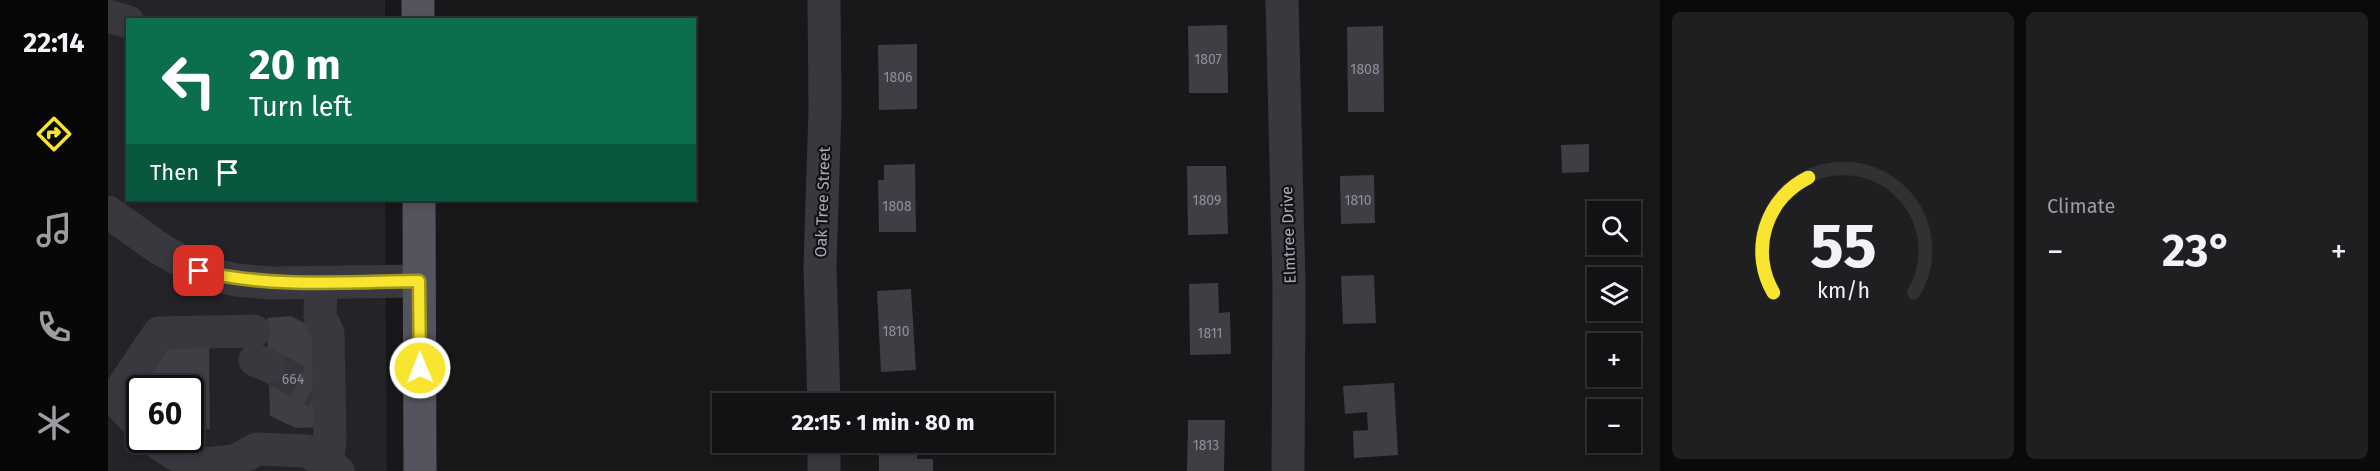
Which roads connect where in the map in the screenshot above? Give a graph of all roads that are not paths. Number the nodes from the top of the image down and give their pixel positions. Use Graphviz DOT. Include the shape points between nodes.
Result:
graph roads {
  1 [pos="112,0"];
  2 [pos="418,0"];
  3 [pos="824,0"];
  4 [pos="1282,0"];
  5 [pos="108,17"];
  6 [pos="418,18"];
  7 [pos="126,22"];
  8 [pos="419,201"];
  9 [pos="108,212"];
  10 [pos="419,281"];
  11 [pos="321,282"];
  12 [pos="259,352"];
  13 [pos="131,375"];
  14 [pos="126,382"];
  15 [pos="824,393"];
  16 [pos="126,410"];
  17 [pos="173,453"];
  18 [pos="824,453"];
  19 [pos="332,467"];
  20 [pos="196,468"];
  21 [pos="420,471"];
  22 [pos="824,471"];
  23 [pos="1288,471"];
  1 -- 5 [label="street"];
  2 -- 6 [label="main road"];
  3 -- 15 [label="street, Oak Tree Street" via="820,264"];
  4 -- 23 [label="street, Elmtree Drive" via="1289,286"];
  5 -- 7 [label="street"];
  8 -- 10 [label="main road"];
  9 -- 11 [label="street" via="199,271 236,280"];
  10 -- 11 [label="street"];
  10 -- 21 [label="main road"];
  11 -- 19 [label="street" via="320,317 328,333 324,395"];
  12 -- 13 [label="street" via="159,333"];
  14 -- 16 [label="street" via="118,394"];
  17 -- 20 [label="street"];
  18 -- 22 [label="street"];
  19 -- 20 [label="street" via="307,451 257,449 235,461"];
}
